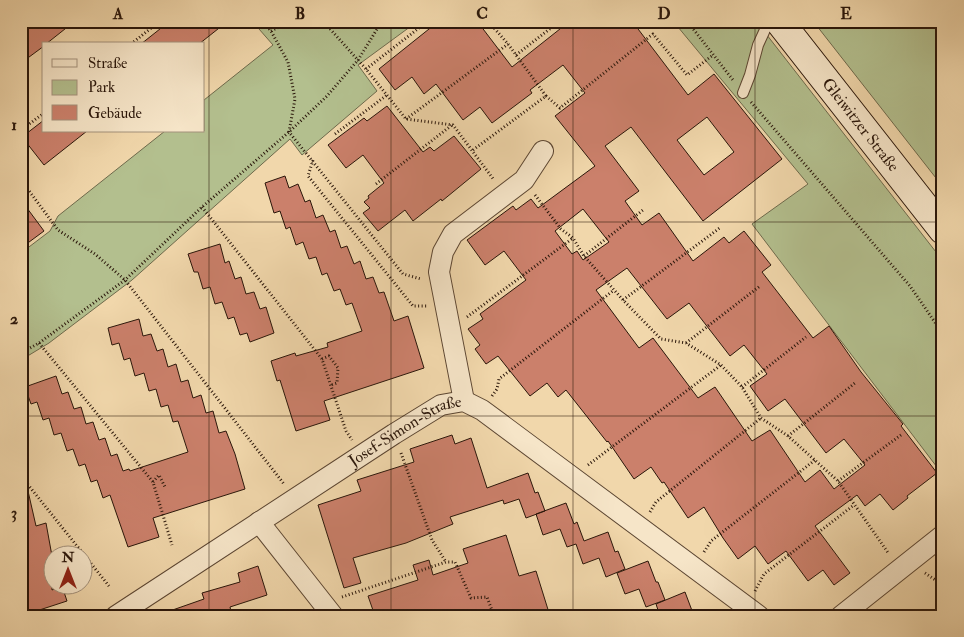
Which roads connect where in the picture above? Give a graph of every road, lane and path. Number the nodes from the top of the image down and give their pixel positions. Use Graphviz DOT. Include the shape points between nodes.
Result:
graph roads {
  1 [pos="160,21"];
  2 [pos="262,21"];
  3 [pos="291,21"];
  4 [pos="323,21"];
  5 [pos="382,21"];
  6 [pos="428,21"];
  7 [pos="488,21"];
  8 [pos="560,21"];
  9 [pos="687,21"];
  10 [pos="769,21"];
  11 [pos="779,21"];
  12 [pos="271,31"];
  13 [pos="134,42"];
  14 [pos="508,44"];
  15 [pos="516,55"];
  16 [pos="714,55"];
  17 [pos="358,60"];
  18 [pos="366,69"];
  19 [pos="743,93"];
  20 [pos="387,94"];
  21 [pos="546,96"];
  22 [pos="42,114"];
  23 [pos="406,119"];
  24 [pos="452,125"];
  25 [pos="21,130"];
  26 [pos="289,132"];
  27 [pos="335,134"];
  28 [pos="473,150"];
  29 [pos="543,151"];
  30 [pos="313,160"];
  31 [pos="21,180"];
  32 [pos="524,180"];
  33 [pos="376,184"];
  34 [pos="504,195"];
  35 [pos="202,207"];
  36 [pos="643,210"];
  37 [pos="721,227"];
  38 [pos="943,230"];
  39 [pos="572,238"];
  40 [pos="584,256"];
  41 [pos="125,280"];
  42 [pos="441,284"];
  43 [pos="760,286"];
  44 [pos="614,290"];
  45 [pos="624,300"];
  46 [pos="445,305"];
  47 [pos="449,330"];
  48 [pos="943,334"];
  49 [pos="806,337"];
  50 [pos="39,343"];
  51 [pos="686,343"];
  52 [pos="21,353"];
  53 [pos="322,359"];
  54 [pos="721,365"];
  55 [pos="855,383"];
  56 [pos="331,385"];
  57 [pos="742,387"];
  58 [pos="464,401"];
  59 [pos="482,410"];
  60 [pos="762,418"];
  61 [pos="394,434"];
  62 [pos="900,435"];
  63 [pos="788,436"];
  64 [pos="362,455"];
  65 [pos="815,460"];
  66 [pos="21,476"];
  67 [pos="571,477"];
  68 [pos="838,481"];
  69 [pos="153,482"];
  70 [pos="165,486"];
  71 [pos="296,498"];
  72 [pos="854,505"];
  73 [pos="259,522"];
  74 [pos="640,527"];
  75 [pos="943,535"];
  76 [pos="172,545"];
  77 [pos="446,562"];
  78 [pos="694,568"];
  79 [pos="900,568"];
  80 [pos="110,586"];
  81 [pos="328,610"];
  82 [pos="753,611"];
  83 [pos="116,616"];
  84 [pos="494,616"];
  85 [pos="841,616"];
  1 -- 13 [label="path"];
  2 -- 12 [label="path"];
  3 -- 12 [label="path"];
  4 -- 17 [label="path"];
  5 -- 17 [label="path"];
  6 -- 18 [label="path"];
  7 -- 14 [label="path"];
  8 -- 15 [label="path"];
  9 -- 16 [label="path"];
  10 -- 19 [label="lane"];
  11 -- 38 [label="main road, Gleiwitzer Straße"];
  12 -- 26 [label="path" via="288,62 295,99"];
  14 -- 15 [label="path"];
  14 -- 23 [label="path"];
  15 -- 21 [label="path"];
  16 -- 19 [label="path"];
  16 -- 21 [label="path" via="687,75 652,34 560,108"];
  17 -- 18 [label="path"];
  17 -- 26 [label="path" via="327,96"];
  18 -- 20 [label="path"];
  19 -- 48 [label="path" via="910,286"];
  20 -- 23 [label="path"];
  20 -- 27 [label="path"];
  21 -- 28 [label="path"];
  22 -- 25 [label="path"];
  23 -- 24 [label="path"];
  24 -- 28 [label="path"];
  24 -- 33 [label="path"];
  26 -- 30 [label="path"];
  26 -- 35 [label="path"];
  28 -- 34 [label="path"];
  29 -- 32 [label="street"];
  30 -- 42 [label="path" via="403,274"];
  30 -- 46 [label="path" via="308,176 413,306"];
  31 -- 41 [label="path" via="58,230 95,254"];
  32 -- 34 [label="street"];
  32 -- 39 [label="path" via="561,229"];
  34 -- 42 [label="street" via="453,234 443,252 439,272"];
  35 -- 41 [label="path"];
  35 -- 53 [label="path"];
  36 -- 40 [label="path"];
  37 -- 45 [label="path"];
  39 -- 40 [label="path"];
  39 -- 47 [label="path"];
  40 -- 44 [label="path"];
  41 -- 50 [label="path"];
  41 -- 71 [label="path"];
  42 -- 46 [label="street"];
  43 -- 51 [label="path"];
  44 -- 45 [label="path"];
  44 -- 59 [label="path" via="499,378 497,389"];
  45 -- 51 [label="path" via="661,339"];
  46 -- 47 [label="street"];
  47 -- 58 [label="street"];
  49 -- 57 [label="path"];
  50 -- 52 [label="path"];
  50 -- 69 [label="path"];
  51 -- 54 [label="path"];
  53 -- 56 [label="path"];
  53 -- 56 [label="path" via="329,356 338,368 337,383"];
  54 -- 57 [label="path"];
  54 -- 67 [label="path"];
  55 -- 63 [label="path"];
  56 -- 64 [label="path" via="346,431"];
  57 -- 60 [label="path"];
  58 -- 59 [label="street, Josef-Simon-Straße"];
  58 -- 61 [label="street, Josef-Simon-Straße" via="441,405"];
  59 -- 67 [label="street, Josef-Simon-Straße"];
  60 -- 63 [label="path"];
  60 -- 74 [label="path" via="656,502"];
  61 -- 64 [label="street, Josef-Simon-Straße"];
  61 -- 77 [label="path" via="432,540"];
  62 -- 68 [label="path"];
  63 -- 65 [label="path"];
  64 -- 71 [label="street, Josef-Simon-Straße"];
  65 -- 68 [label="path"];
  65 -- 78 [label="path" via="711,541"];
  66 -- 80 [label="path"];
  67 -- 74 [label="street, Josef-Simon-Straße"];
  68 -- 72 [label="path"];
  69 -- 70 [label="path" via="159,476"];
  69 -- 76 [label="path"];
  71 -- 73 [label="street, Josef-Simon-Straße"];
  72 -- 79 [label="path"];
  72 -- 82 [label="path" via="764,574"];
  73 -- 81 [label="street"];
  73 -- 83 [label="street, Josef-Simon-Straße"];
  74 -- 78 [label="street, Josef-Simon-Straße"];
  75 -- 79 [label="street"];
  77 -- 81 [label="path"];
  77 -- 84 [label="path" via="455,562 471,598 486,596"];
  78 -- 82 [label="street, Josef-Simon-Straße"];
  79 -- 85 [label="street"];
}
